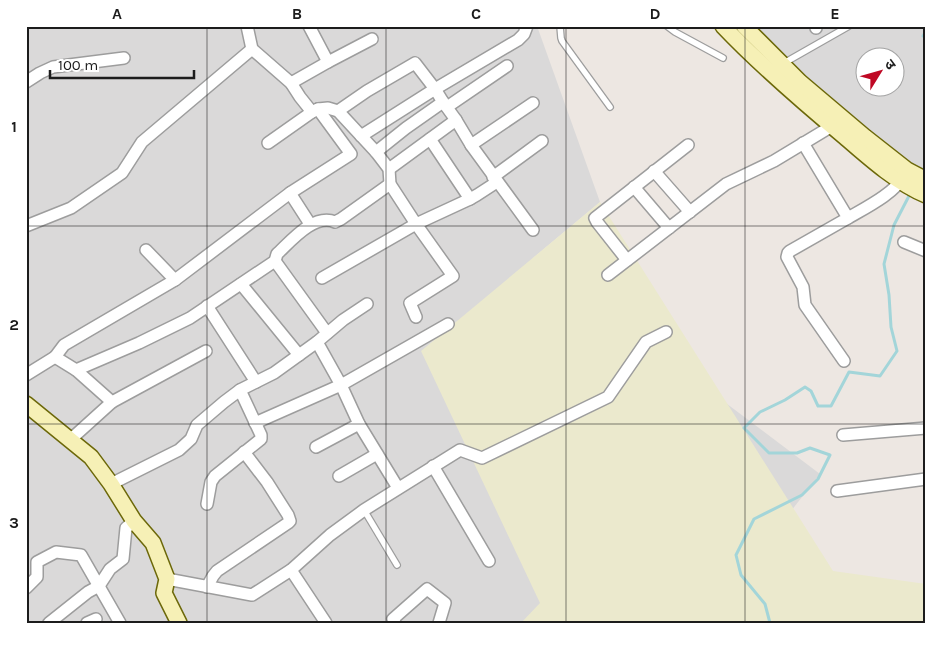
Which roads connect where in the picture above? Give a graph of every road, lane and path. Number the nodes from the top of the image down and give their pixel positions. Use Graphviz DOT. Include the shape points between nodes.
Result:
graph roads {
  1 [pos="247,26"];
  2 [pos="309,26"];
  3 [pos="527,26"];
  4 [pos="560,26"];
  5 [pos="667,26"];
  6 [pos="723,26"];
  7 [pos="744,26"];
  8 [pos="849,26"];
  9 [pos="372,39"];
  10 [pos="252,50"];
  11 [pos="124,58"];
  12 [pos="723,58"];
  13 [pos="328,62"];
  14 [pos="782,64"];
  15 [pos="506,66"];
  16 [pos="26,82"];
  17 [pos="291,83"];
  18 [pos="435,89"];
  19 [pos="533,103"];
  20 [pos="445,104"];
  21 [pos="610,107"];
  22 [pos="315,111"];
  23 [pos="338,111"];
  24 [pos="456,120"];
  25 [pos="832,126"];
  26 [pos="362,136"];
  27 [pos="430,139"];
  28 [pos="542,142"];
  29 [pos="268,143"];
  30 [pos="803,143"];
  31 [pos="471,145"];
  32 [pos="688,145"];
  33 [pos="376,152"];
  34 [pos="389,169"];
  35 [pos="654,172"];
  36 [pos="911,178"];
  37 [pos="495,179"];
  38 [pos="390,184"];
  39 [pos="634,187"];
  40 [pos="290,193"];
  41 [pos="926,195"];
  42 [pos="470,199"];
  43 [pos="690,212"];
  44 [pos="848,218"];
  45 [pos="310,224"];
  46 [pos="416,224"];
  47 [pos="26,226"];
  48 [pos="668,228"];
  49 [pos="533,230"];
  50 [pos="904,242"];
  51 [pos="146,250"];
  52 [pos="926,251"];
  53 [pos="627,260"];
  54 [pos="275,261"];
  55 [pos="608,274"];
  56 [pos="322,278"];
  57 [pos="175,280"];
  58 [pos="241,284"];
  59 [pos="367,304"];
  60 [pos="207,306"];
  61 [pos="416,317"];
  62 [pos="448,324"];
  63 [pos="666,332"];
  64 [pos="327,333"];
  65 [pos="316,342"];
  66 [pos="206,351"];
  67 [pos="298,355"];
  68 [pos="54,357"];
  69 [pos="844,361"];
  70 [pos="76,370"];
  71 [pos="26,375"];
  72 [pos="256,382"];
  73 [pos="341,385"];
  74 [pos="240,390"];
  75 [pos="112,402"];
  76 [pos="26,404"];
  77 [pos="255,422"];
  78 [pos="359,424"];
  79 [pos="926,428"];
  80 [pos="843,435"];
  81 [pos="70,440"];
  82 [pos="316,447"];
  83 [pos="244,452"];
  84 [pos="377,454"];
  85 [pos="433,466"];
  86 [pos="339,476"];
  87 [pos="926,479"];
  88 [pos="111,484"];
  89 [pos="398,488"];
  90 [pos="837,491"];
  91 [pos="207,504"];
  92 [pos="364,510"];
  93 [pos="134,521"];
  94 [pos="489,561"];
  95 [pos="397,565"];
  96 [pos="291,570"];
  97 [pos="167,579"];
  98 [pos="99,586"];
  99 [pos="207,587"];
  100 [pos="26,588"];
  101 [pos="49,623"];
  102 [pos="120,623"];
  103 [pos="179,623"];
  104 [pos="326,623"];
  105 [pos="395,623"];
  106 [pos="439,623"];
  1 -- 10 [label="street"];
  2 -- 13 [label="street"];
  3 -- 18 [label="street" via="518,40"];
  4 -- 21 [label="lane" via="562,41"];
  5 -- 12 [label="lane"];
  6 -- 25 [label="main road" via="766,69"];
  7 -- 14 [label="main road"];
  8 -- 14 [label="lane"];
  9 -- 13 [label="street"];
  10 -- 17 [label="street"];
  10 -- 47 [label="street" via="142,142 122,173 71,208"];
  11 -- 16 [label="street" via="53,67"];
  13 -- 17 [label="street"];
  14 -- 36 [label="main road"];
  15 -- 20 [label="street"];
  17 -- 22 [label="street"];
  18 -- 20 [label="street"];
  18 -- 23 [label="street" via="415,64"];
  18 -- 26 [label="street"];
  19 -- 31 [label="street"];
  20 -- 24 [label="street"];
  20 -- 33 [label="street" via="406,128"];
  22 -- 23 [label="street" via="328,108"];
  22 -- 29 [label="street"];
  22 -- 40 [label="street" via="351,154"];
  23 -- 26 [label="street"];
  24 -- 27 [label="street"];
  24 -- 31 [label="street"];
  25 -- 30 [label="street"];
  25 -- 36 [label="main road"];
  26 -- 33 [label="street"];
  27 -- 34 [label="street"];
  27 -- 42 [label="street"];
  28 -- 37 [label="street"];
  30 -- 43 [label="street" via="726,184"];
  30 -- 44 [label="street"];
  31 -- 37 [label="street"];
  32 -- 35 [label="street"];
  33 -- 34 [label="street"];
  34 -- 38 [label="street"];
  35 -- 39 [label="street"];
  35 -- 43 [label="street"];
  36 -- 41 [label="main road"];
  36 -- 44 [label="street"];
  37 -- 42 [label="street"];
  37 -- 49 [label="street"];
  38 -- 45 [label="street" via="341,219"];
  38 -- 46 [label="street"];
  39 -- 48 [label="street"];
  39 -- 53 [label="street" via="595,218"];
  40 -- 45 [label="street"];
  40 -- 57 [label="street"];
  42 -- 46 [label="street"];
  43 -- 48 [label="street"];
  44 -- 69 [label="street" via="790,250 787,255 803,287 805,305"];
  45 -- 54 [label="street" via="277,254"];
  46 -- 56 [label="street"];
  46 -- 61 [label="street" via="452,276 410,303"];
  48 -- 53 [label="street"];
  50 -- 52 [label="street"];
  51 -- 57 [label="street"];
  53 -- 55 [label="street"];
  54 -- 58 [label="street"];
  54 -- 64 [label="street"];
  57 -- 68 [label="street" via="64,345"];
  58 -- 60 [label="street"];
  58 -- 67 [label="street"];
  59 -- 64 [label="street"];
  60 -- 70 [label="street" via="139,343"];
  60 -- 72 [label="street"];
  62 -- 73 [label="street"];
  63 -- 85 [label="street" via="646,342 608,397 482,458 460,450"];
  64 -- 65 [label="street"];
  65 -- 67 [label="street"];
  65 -- 73 [label="street"];
  66 -- 75 [label="street"];
  67 -- 72 [label="street"];
  68 -- 70 [label="street"];
  68 -- 71 [label="street"];
  70 -- 75 [label="street"];
  72 -- 74 [label="street"];
  73 -- 77 [label="street"];
  73 -- 78 [label="street"];
  74 -- 77 [label="street"];
  74 -- 88 [label="street" via="197,425 191,439 179,450"];
  75 -- 81 [label="street"];
  76 -- 81 [label="main road"];
  77 -- 83 [label="street" via="261,439"];
  78 -- 82 [label="street"];
  78 -- 84 [label="street"];
  79 -- 80 [label="street"];
  81 -- 88 [label="main road" via="91,457"];
  83 -- 91 [label="street" via="215,476"];
  83 -- 99 [label="street" via="290,521 217,571"];
  84 -- 86 [label="street"];
  84 -- 89 [label="street"];
  85 -- 89 [label="street"];
  85 -- 94 [label="street"];
  87 -- 90 [label="street"];
  88 -- 93 [label="main road"];
  89 -- 92 [label="street"];
  92 -- 95 [label="lane"];
  92 -- 96 [label="street"];
  93 -- 97 [label="main road" via="153,543"];
  93 -- 98 [label="street" via="126,528 123,560 110,569"];
  96 -- 99 [label="street" via="252,595"];
  96 -- 104 [label="street"];
  97 -- 99 [label="street"];
  97 -- 103 [label="main road" via="164,592"];
  98 -- 100 [label="street" via="81,556 56,552 37,562 37,577"];
  98 -- 101 [label="street"];
  98 -- 102 [label="street"];
  105 -- 106 [label="street" via="393,620 427,589 445,603"];
}
